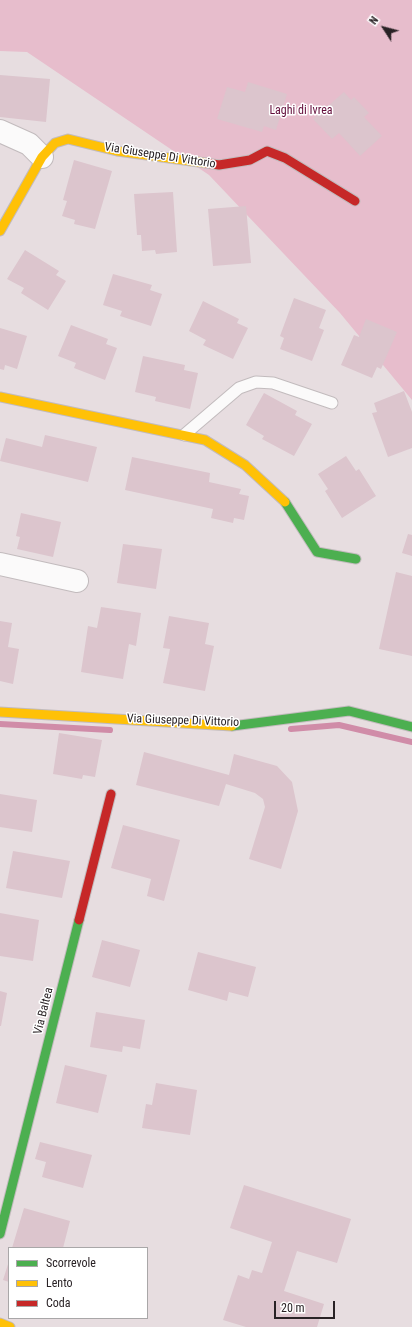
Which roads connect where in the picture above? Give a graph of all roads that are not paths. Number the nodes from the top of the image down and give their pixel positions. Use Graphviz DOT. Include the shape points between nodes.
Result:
graph roads {
  1 [pos="0,131"];
  2 [pos="42,157"];
  3 [pos="355,200"];
  4 [pos="0,231"];
  5 [pos="0,397"];
  6 [pos="332,403"];
  7 [pos="184,436"];
  8 [pos="356,559"];
  9 [pos="0,564"];
  10 [pos="77,581"];
  11 [pos="0,712"];
  12 [pos="412,727"];
  13 [pos="111,794"];
  14 [pos="0,1234"];
  15 [pos="0,1323"];
  16 [pos="10,1327"];
  1 -- 2 [label="street" via="29,144"];
  2 -- 3 [label="street, Via Giuseppe Di Vittorio" via="55,143 68,139 117,151 219,165 250,160 267,151 285,158"];
  2 -- 4 [label="street, Via Giuseppe Di Vittorio"];
  5 -- 7 [label="street"];
  6 -- 7 [label="lane" via="273,383 256,382 239,388"];
  7 -- 8 [label="street" via="205,440 245,465 285,502 317,552"];
  9 -- 10 [label="street"];
  11 -- 12 [label="street, Via Giuseppe Di Vittorio" via="230,726 349,711"];
  13 -- 14 [label="street, Via Baltea"];
  15 -- 16 [label="street"];
}
